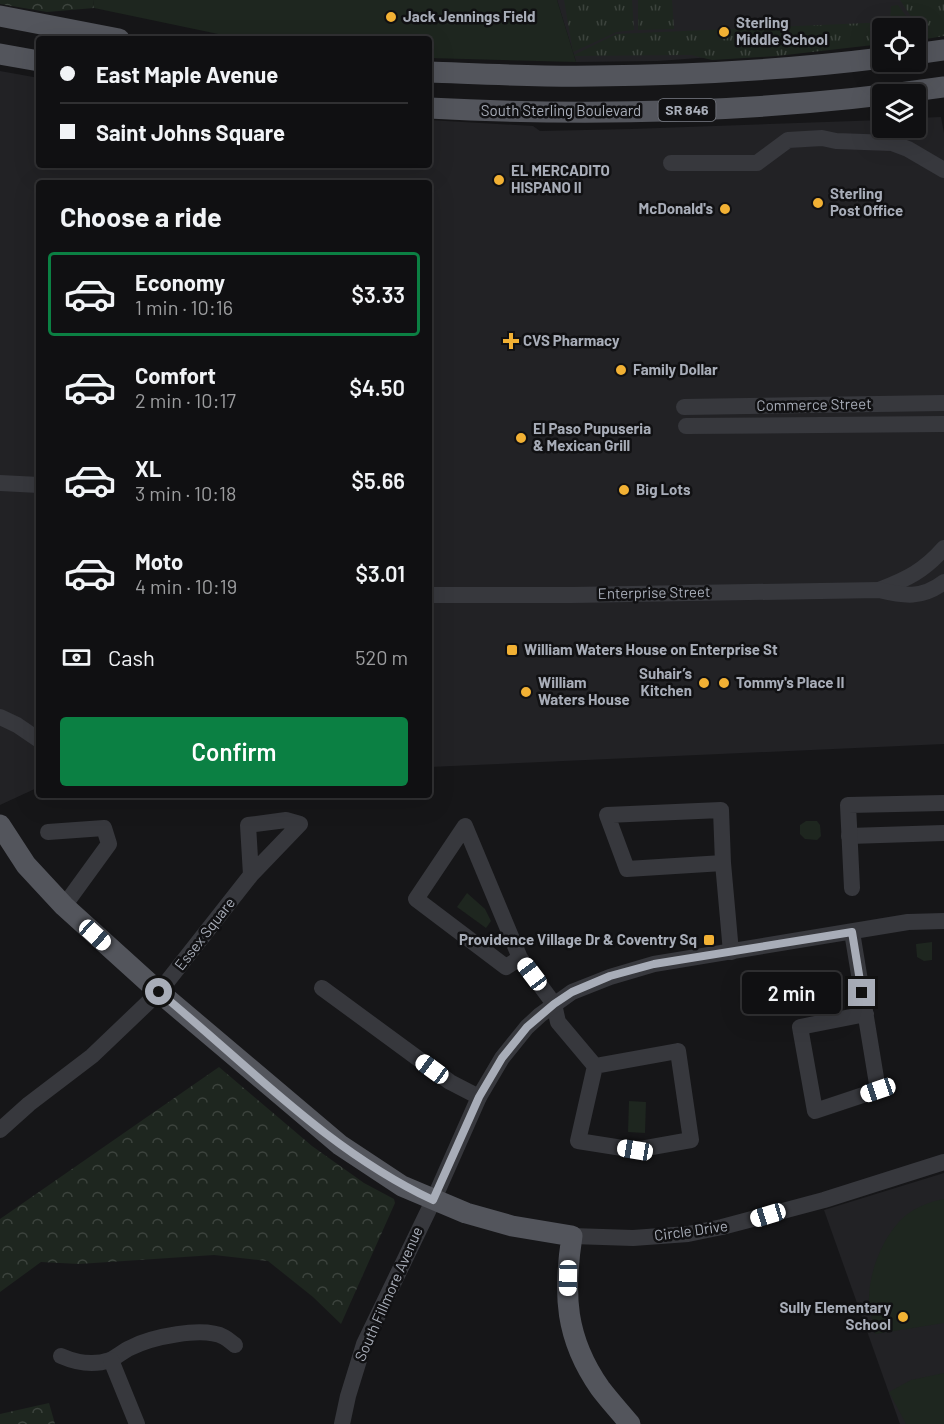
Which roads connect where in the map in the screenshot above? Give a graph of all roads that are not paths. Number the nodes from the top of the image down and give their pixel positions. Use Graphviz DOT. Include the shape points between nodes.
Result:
graph roads {
  1 [pos="0,16"];
  2 [pos="103,36"];
  3 [pos="944,50"];
  4 [pos="926,52"];
  5 [pos="0,54"];
  6 [pos="872,59"];
  7 [pos="36,60"];
  8 [pos="432,72"];
  9 [pos="944,87"];
  10 [pos="432,108"];
  11 [pos="671,163"];
  12 [pos="944,170"];
  13 [pos="944,403"];
  14 [pos="684,407"];
  15 [pos="944,424"];
  16 [pos="686,426"];
  17 [pos="0,483"];
  18 [pos="36,485"];
  19 [pos="944,548"];
  20 [pos="944,582"];
  21 [pos="879,590"];
  22 [pos="432,595"];
  23 [pos="0,717"];
  24 [pos="36,738"];
  25 [pos="944,803"];
  26 [pos="0,825"];
  27 [pos="48,832"];
  28 [pos="944,833"];
  29 [pos="849,836"];
  30 [pos="723,863"];
  31 [pos="251,875"];
  32 [pos="852,888"];
  33 [pos="63,906"];
  34 [pos="944,921"];
  35 [pos="852,932"];
  36 [pos="731,952"];
  37 [pos="520,958"];
  38 [pos="322,988"];
  39 [pos="159,992"];
  40 [pos="554,1004"];
  41 [pos="866,1014"];
  42 [pos="595,1066"];
  43 [pos="479,1097"];
  44 [pos="0,1130"];
  45 [pos="944,1162"];
  46 [pos="433,1200"];
  47 [pos="572,1236"];
  48 [pos="235,1345"];
  49 [pos="61,1356"];
  50 [pos="111,1360"];
  51 [pos="137,1424"];
  52 [pos="342,1424"];
  53 [pos="630,1424"];
  1 -- 2 [label="main road"];
  3 -- 4 [label="main road"];
  5 -- 7 [label="main road"];
  6 -- 8 [label="main road" via="789,68 640,75"];
  9 -- 10 [label="main road, South Sterling Boulevard / SR 846" via="718,109 533,112"];
  11 -- 12 [label="street" via="757,163 788,140 822,138 892,143"];
  13 -- 14 [label="street, Commerce Street"];
  15 -- 16 [label="street, Commerce Street"];
  17 -- 18 [label="street"];
  19 -- 21 [label="street, Enterprise Street" via="917,574"];
  20 -- 21 [label="street, Enterprise Street" via="920,594 901,596"];
  21 -- 22 [label="street, Enterprise Street"];
  23 -- 24 [label="street"];
  25 -- 29 [label="street" via="848,805"];
  26 -- 33 [label="main road" via="26,865"];
  27 -- 33 [label="street" via="104,828 109,844"];
  28 -- 29 [label="street"];
  29 -- 32 [label="street"];
  30 -- 30 [label="street" via="722,810 607,815 627,869"];
  30 -- 36 [label="street"];
  31 -- 39 [label="street, Essex Square"];
  33 -- 39 [label="main road"];
  34 -- 35 [label="street, South Fillmore Avenue" via="908,922"];
  35 -- 36 [label="street, South Fillmore Avenue"];
  35 -- 41 [label="street"];
  36 -- 40 [label="street, South Fillmore Avenue" via="654,964 610,976"];
  37 -- 37 [label="street" via="484,870 465,826 416,900 506,967"];
  37 -- 40 [label="street"];
  38 -- 43 [label="street" via="450,1082"];
  39 -- 44 [label="street, Essex Square" via="92,1056"];
  39 -- 46 [label="main road" via="340,1145 402,1186"];
  40 -- 42 [label="street" via="558,1022"];
  40 -- 43 [label="street, South Fillmore Avenue" via="514,1042"];
  41 -- 41 [label="street" via="878,1090 815,1111 800,1027"];
  42 -- 42 [label="street" via="578,1141 635,1150 691,1140 678,1051"];
  43 -- 46 [label="street, South Fillmore Avenue"];
  45 -- 47 [label="street, Circle Drive" via="824,1200 688,1234 633,1238"];
  46 -- 47 [label="main road" via="512,1226"];
  46 -- 52 [label="street, South Fillmore Avenue" via="364,1344"];
  47 -- 53 [label="main road" via="567,1311 574,1337 600,1388"];
  48 -- 50 [label="street" via="223,1336 203,1332 164,1337 129,1348"];
  49 -- 50 [label="street" via="78,1363"];
  50 -- 51 [label="street"];
}
